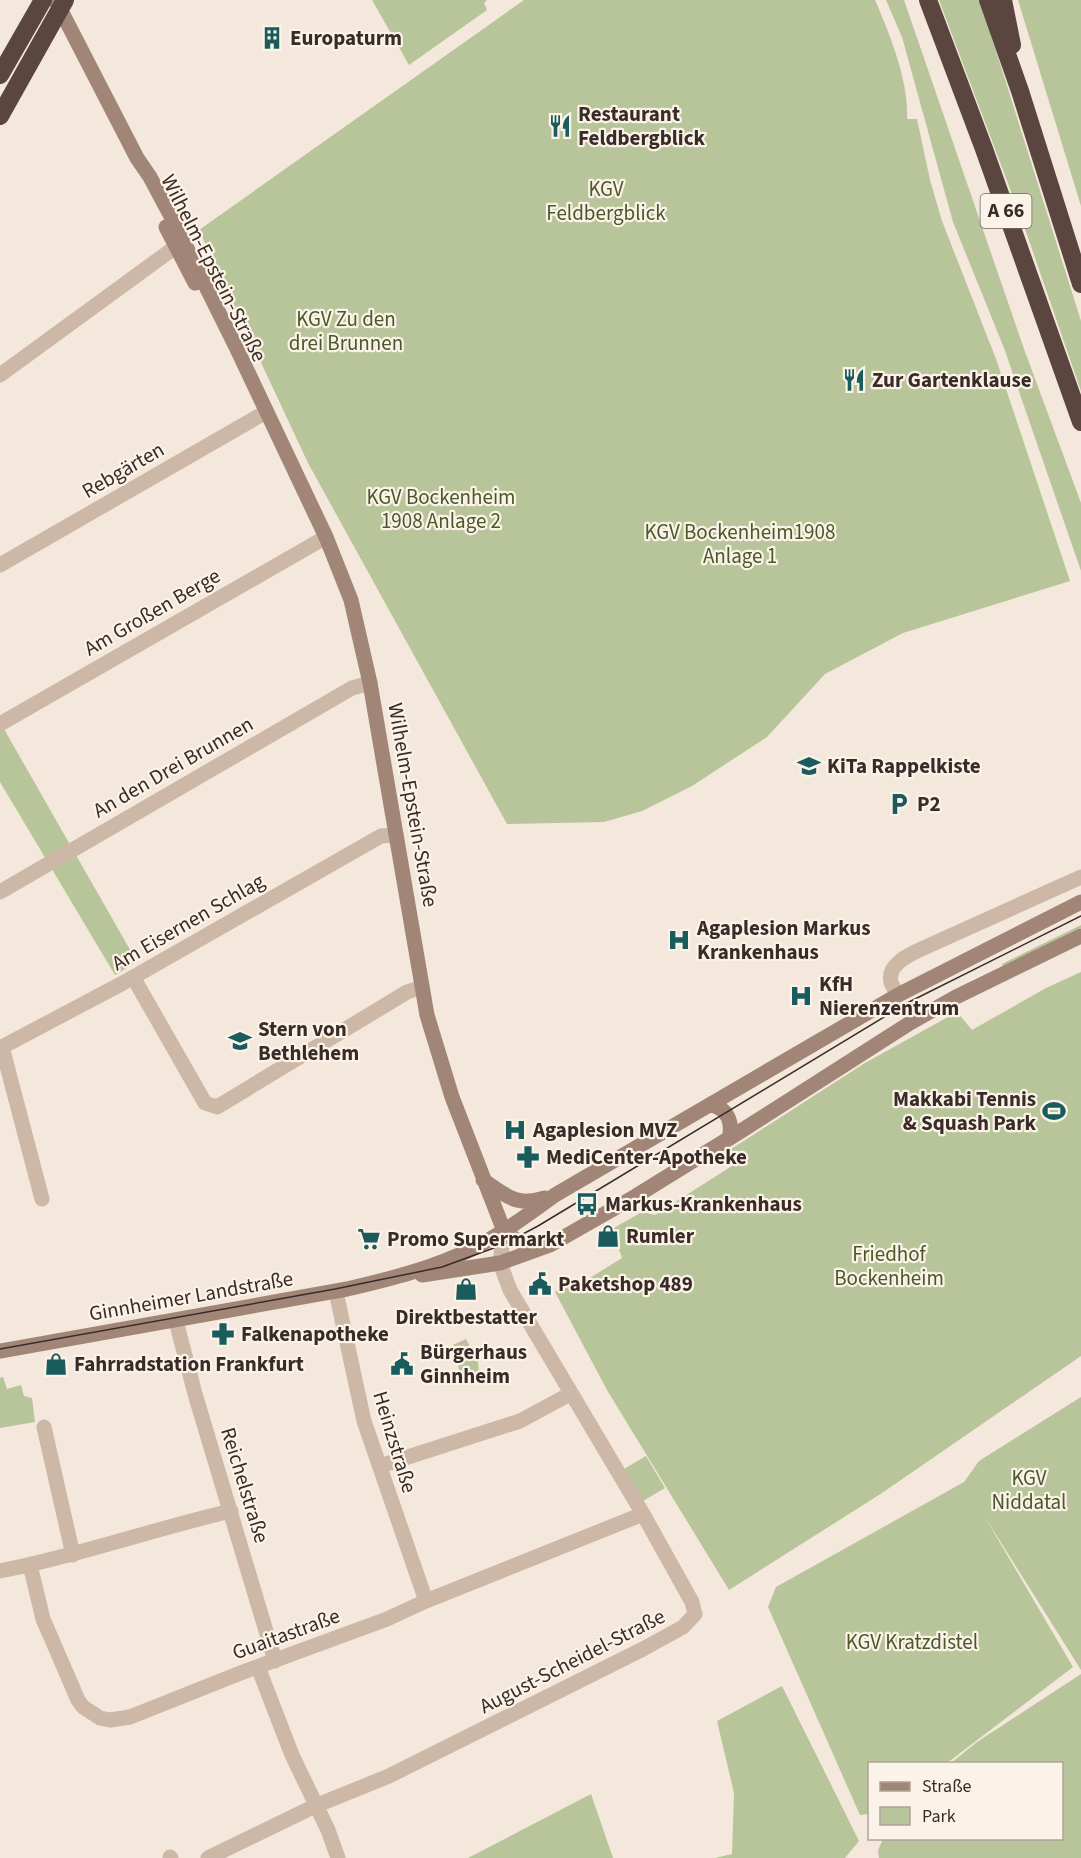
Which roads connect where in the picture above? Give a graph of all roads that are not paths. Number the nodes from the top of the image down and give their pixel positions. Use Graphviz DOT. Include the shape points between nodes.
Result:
graph roads {
  1 [pos="43,0"];
  2 [pos="56,0"];
  3 [pos="65,0"];
  4 [pos="928,0"];
  5 [pos="988,0"];
  6 [pos="1003,0"];
  7 [pos="0,75"];
  8 [pos="1020,91"];
  9 [pos="0,116"];
  10 [pos="181,245"];
  11 [pos="1081,284"];
  12 [pos="0,375"];
  13 [pos="266,412"];
  14 [pos="1081,422"];
  15 [pos="326,537"];
  16 [pos="0,565"];
  17 [pos="370,683"];
  18 [pos="0,724"];
  19 [pos="396,835"];
  20 [pos="1081,878"];
  21 [pos="0,892"];
  22 [pos="1081,902"];
  23 [pos="1081,936"];
  24 [pos="133,977"];
  25 [pos="422,987"];
  26 [pos="898,995"];
  27 [pos="1,1047"];
  28 [pos="711,1105"];
  29 [pos="729,1138"];
  30 [pos="483,1180"];
  31 [pos="555,1195"];
  32 [pos="42,1199"];
  33 [pos="504,1231"];
  34 [pos="550,1245"];
  35 [pos="500,1263"];
  36 [pos="390,1279"];
  37 [pos="336,1292"];
  38 [pos="176,1321"];
  39 [pos="0,1352"];
  40 [pos="570,1394"];
  41 [pos="44,1427"];
  42 [pos="380,1466"];
  43 [pos="231,1511"];
  44 [pos="643,1514"];
  45 [pos="73,1555"];
  46 [pos="30,1565"];
  47 [pos="0,1571"];
  48 [pos="426,1601"];
  49 [pos="275,1661"];
  50 [pos="258,1667"];
  51 [pos="315,1806"];
  52 [pos="208,1858"];
  53 [pos="338,1858"];
  1 -- 7 [label="highway"];
  2 -- 10 [label="main road, Wilhelm-Epstein-Straße" via="150,177"];
  3 -- 9 [label="highway, bridge"];
  4 -- 14 [label="highway, A 66"];
  5 -- 8 [label="highway, A 66"];
  6 -- 8 [label="highway"];
  8 -- 11 [label="highway, A 66"];
  10 -- 12 [label="street"];
  10 -- 13 [label="main road, Wilhelm-Epstein-Straße"];
  13 -- 15 [label="main road, Wilhelm-Epstein-Straße"];
  13 -- 16 [label="street, Rebgärten"];
  15 -- 17 [label="main road, Wilhelm-Epstein-Straße" via="351,600"];
  15 -- 18 [label="street, Am Großen Berge"];
  17 -- 19 [label="main road, Wilhelm-Epstein-Straße"];
  17 -- 21 [label="street, An den Drei Brunnen" via="352,688"];
  19 -- 24 [label="street, Am Eisernen Schlag" via="381,836"];
  19 -- 25 [label="main road, Wilhelm-Epstein-Straße"];
  20 -- 26 [label="street" via="905,958 890,976"];
  22 -- 26 [label="main road, Ginnheimer Landstraße"];
  23 -- 29 [label="main road, Ginnheimer Landstraße" via="910,1023"];
  24 -- 25 [label="street" via="205,1103 214,1107 407,992"];
  24 -- 27 [label="street, Am Eisernen Schlag"];
  25 -- 30 [label="main road, Wilhelm-Epstein-Straße" via="441,1067"];
  26 -- 28 [label="main road, Ginnheimer Landstraße"];
  27 -- 32 [label="street, Am Eisernen Schlag"];
  28 -- 29 [label="main road" via="722,1108 729,1118"];
  28 -- 31 [label="main road, Ginnheimer Landstraße"];
  29 -- 34 [label="main road, Ginnheimer Landstraße"];
  30 -- 31 [label="main road" via="521,1202"];
  30 -- 33 [label="main road, Wilhelm-Epstein-Straße"];
  31 -- 33 [label="main road, Ginnheimer Landstraße"];
  33 -- 34 [label="main road" via="532,1247"];
  33 -- 35 [label="street, August-Scheidel-Straße"];
  33 -- 36 [label="main road, Ginnheimer Landstraße" via="453,1257"];
  34 -- 35 [label="main road, Ginnheimer Landstraße"];
  35 -- 36 [label="main road, Ginnheimer Landstraße"];
  35 -- 40 [label="street, August-Scheidel-Straße" via="515,1300"];
  36 -- 37 [label="main road, Ginnheimer Landstraße"];
  37 -- 38 [label="main road, Ginnheimer Landstraße"];
  37 -- 42 [label="street, Heinzstraße" via="364,1421"];
  38 -- 39 [label="main road, Ginnheimer Landstraße"];
  38 -- 43 [label="street, Reichelstraße"];
  40 -- 42 [label="street" via="520,1421"];
  40 -- 44 [label="street, August-Scheidel-Straße"];
  41 -- 45 [label="street"];
  42 -- 48 [label="street, Heinzstraße"];
  43 -- 45 [label="street"];
  43 -- 49 [label="street, Reichelstraße"];
  44 -- 48 [label="street, Guaitastraße"];
  44 -- 51 [label="street, August-Scheidel-Straße" via="695,1609 693,1619 643,1649 389,1776"];
  45 -- 46 [label="street"];
  46 -- 47 [label="street"];
  46 -- 50 [label="street, Guaitastraße" via="44,1619 69,1681 78,1700 93,1714 110,1720 130,1717"];
  48 -- 49 [label="street, Guaitastraße"];
  49 -- 50 [label="street, Guaitastraße"];
  50 -- 51 [label="street"];
  51 -- 52 [label="street"];
  51 -- 53 [label="street"];
}
